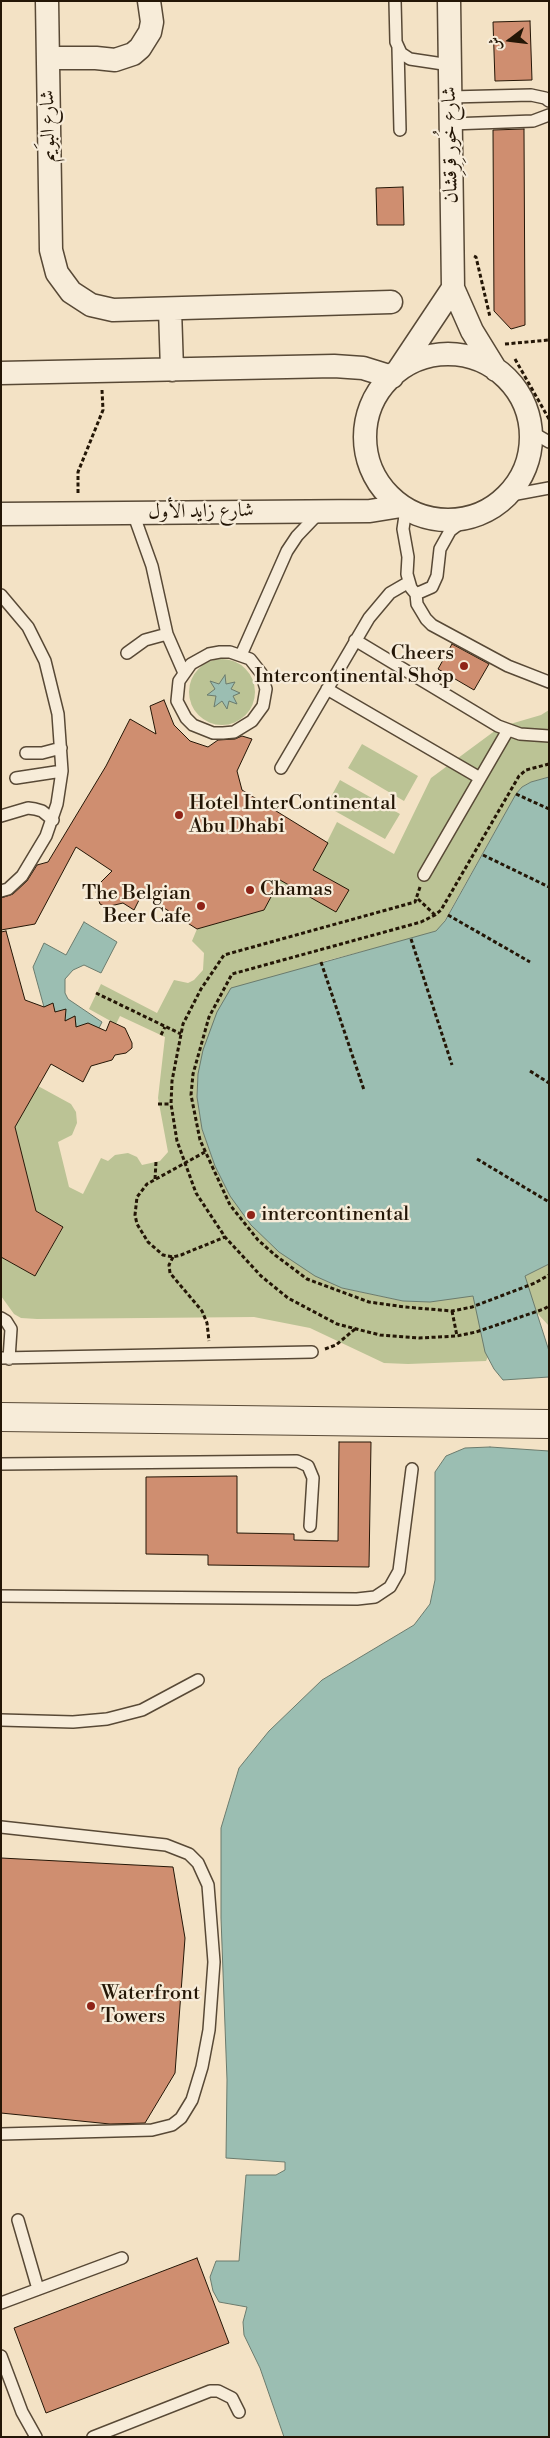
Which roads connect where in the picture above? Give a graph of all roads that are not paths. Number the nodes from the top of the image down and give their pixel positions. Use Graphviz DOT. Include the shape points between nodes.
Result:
graph roads {
  1 [pos="47,1"];
  2 [pos="395,1"];
  3 [pos="449,1"];
  4 [pos="149,2"];
  5 [pos="398,48"];
  6 [pos="48,58"];
  7 [pos="450,65"];
  8 [pos="450,97"];
  9 [pos="549,101"];
  10 [pos="549,115"];
  11 [pos="450,124"];
  12 [pos="400,130"];
  13 [pos="453,288"];
  14 [pos="391,302"];
  15 [pos="170,308"];
  16 [pos="172,370"];
  17 [pos="497,371"];
  18 [pos="1,373"];
  19 [pos="395,374"];
  20 [pos="539,437"];
  21 [pos="549,488"];
  22 [pos="506,496"];
  23 [pos="404,508"];
  24 [pos="321,511"];
  25 [pos="133,513"];
  26 [pos="1,514"];
  27 [pos="467,518"];
  28 [pos="408,582"];
  29 [pos="416,594"];
  30 [pos="1,595"];
  31 [pos="167,634"];
  32 [pos="355,640"];
  33 [pos="127,653"];
  34 [pos="241,654"];
  35 [pos="184,672"];
  36 [pos="549,682"];
  37 [pos="326,689"];
  38 [pos="508,730"];
  39 [pos="549,736"];
  40 [pos="62,748"];
  41 [pos="26,753"];
  42 [pos="280,768"];
  43 [pos="62,771"];
  44 [pos="16,778"];
  45 [pos="480,778"];
  46 [pos="1,816"];
  47 [pos="53,820"];
  48 [pos="424,875"];
  49 [pos="1,891"];
  50 [pos="1,1318"];
  51 [pos="312,1352"];
  52 [pos="5,1358"];
  53 [pos="1,1417"];
  54 [pos="549,1424"];
  55 [pos="1,1464"];
  56 [pos="412,1469"];
  57 [pos="310,1526"];
  58 [pos="1,1596"];
  59 [pos="198,1680"];
  60 [pos="1,1720"];
  61 [pos="1,1827"];
  62 [pos="1,2134"];
  63 [pos="18,2220"];
  64 [pos="122,2258"];
  65 [pos="38,2289"];
  66 [pos="1,2303"];
  67 [pos="1,2356"];
  68 [pos="239,2412"];
  69 [pos="36,2437"];
  70 [pos="93,2437"];
  1 -- 6 [label="street, شارع البوَيم"];
  2 -- 5 [label="lane"];
  3 -- 7 [label="street, شارع خُور قِرقِشان"];
  4 -- 6 [label="street" via="152,22 146,41 124,58"];
  5 -- 7 [label="lane" via="410,59"];
  5 -- 12 [label="lane"];
  6 -- 15 [label="street, شارع البوَيم" via="51,250 57,272 71,292 91,305 114,310"];
  7 -- 8 [label="street, شارع خُور قِرقِشان"];
  8 -- 9 [label="lane" via="531,95"];
  8 -- 11 [label="street, شارع خُور قِرقِشان"];
  10 -- 11 [label="lane" via="533,121"];
  11 -- 13 [label="street, شارع خُور قِرقِشان"];
  13 -- 17 [label="street, شارع خُور قِرقِشان" via="472,331"];
  13 -- 19 [label="street"];
  14 -- 15 [label="street, شارع البوَيم"];
  15 -- 16 [label="street"];
  16 -- 18 [label="street"];
  16 -- 19 [label="street" via="341,366"];
  17 -- 19 [label="street" via="473,359 447,354 413,362"];
  17 -- 20 [label="street" via="520,398"];
  19 -- 23 [label="street" via="384,384 368,415 366,450 379,483"];
  20 -- 22 [label="street" via="529,449 520,477"];
  21 -- 22 [label="lane"];
  22 -- 27 [label="street" via="487,511"];
  23 -- 24 [label="street, شارع زايد الأول"];
  23 -- 27 [label="street" via="434,519"];
  23 -- 28 [label="lane"];
  24 -- 25 [label="street, شارع زايد الأول"];
  24 -- 34 [label="lane" via="287,551"];
  25 -- 26 [label="street, شارع زايد الأول"];
  25 -- 31 [label="lane" via="152,566"];
  27 -- 29 [label="lane" via="445,540 432,587"];
  28 -- 29 [label="lane"];
  28 -- 32 [label="lane" via="382,601"];
  29 -- 36 [label="lane" via="421,612 432,625 508,666"];
  30 -- 40 [label="lane" via="28,627 45,661 58,714"];
  31 -- 33 [label="lane" via="145,640"];
  31 -- 35 [label="lane"];
  32 -- 37 [label="lane"];
  32 -- 38 [label="lane"];
  34 -- 35 [label="lane" via="209,654"];
  34 -- 35 [label="lane" via="261,672 266,697 260,713 234,732 202,730 186,718 177,700"];
  37 -- 42 [label="lane"];
  37 -- 45 [label="lane"];
  38 -- 39 [label="lane"];
  38 -- 45 [label="lane"];
  40 -- 41 [label="lane"];
  40 -- 43 [label="lane"];
  43 -- 44 [label="lane"];
  43 -- 47 [label="lane"];
  45 -- 48 [label="lane"];
  46 -- 47 [label="lane" via="28,808 42,811"];
  47 -- 49 [label="lane" via="22,876"];
  50 -- 52 [label="lane" via="11,1329"];
  51 -- 52 [label="lane"];
  53 -- 54 [label="street"];
  55 -- 57 [label="lane" via="297,1461 308,1466 314,1478"];
  56 -- 58 [label="lane" via="399,1572 390,1587 374,1597"];
  59 -- 60 [label="lane" via="142,1710 107,1719 73,1722"];
  61 -- 62 [label="lane" via="166,1845 189,1854 198,1863 208,1885 214,1962 210,2030 190,2105 181,2118 162,2129 152,2130"];
  63 -- 65 [label="lane"];
  64 -- 65 [label="lane"];
  65 -- 66 [label="lane"];
  67 -- 69 [label="lane" via="22,2412"];
  68 -- 70 [label="lane" via="232,2398 210,2390"];
}
